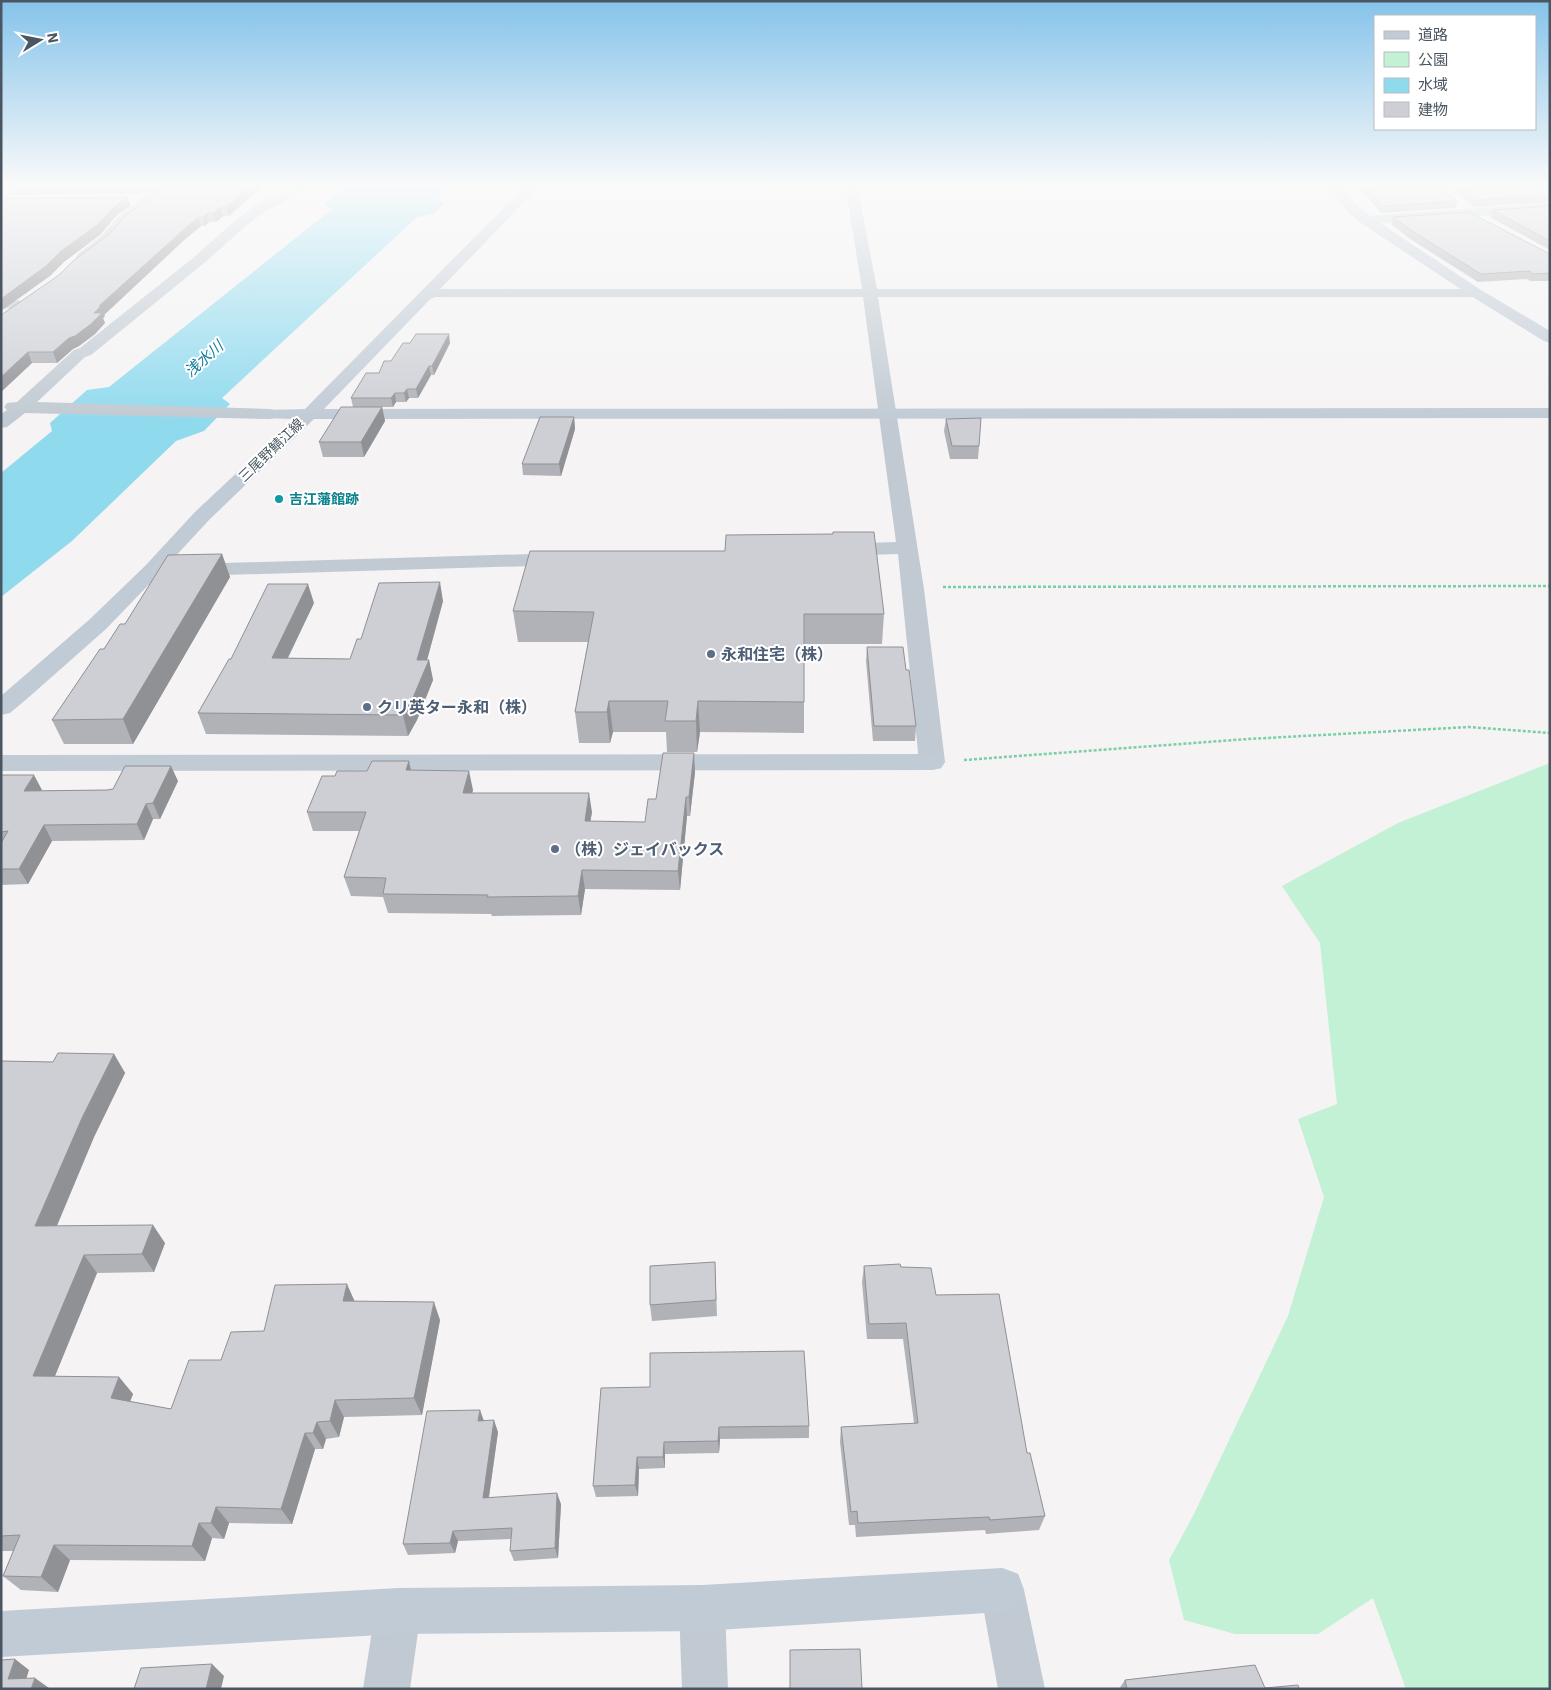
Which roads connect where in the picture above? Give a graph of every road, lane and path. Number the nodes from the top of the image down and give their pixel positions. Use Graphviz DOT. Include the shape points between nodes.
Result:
graph roads {
  1 [pos="74,263"];
  2 [pos="194,263"];
  3 [pos="457,263"];
  4 [pos="865,263"];
  5 [pos="1431,263"];
  6 [pos="70,266"];
  7 [pos="1476,293"];
  8 [pos="870,294"];
  9 [pos="35,295"];
  10 [pos="428,295"];
  11 [pos="1,304"];
  12 [pos="22,304"];
  13 [pos="1,321"];
  14 [pos="1550,338"];
  15 [pos="23,406"];
  16 [pos="1,407"];
  17 [pos="1550,413"];
  18 [pos="308,415"];
  19 [pos="886,415"];
  20 [pos="1,423"];
  21 [pos="907,548"];
  22 [pos="820,551"];
  23 [pos="586,559"];
  24 [pos="150,571"];
  25 [pos="1550,586"];
  26 [pos="913,587"];
  27 [pos="1,708"];
  28 [pos="1550,734"];
  29 [pos="932,762"];
  30 [pos="1,763"];
  31 [pos="1002,1590"];
  32 [pos="702,1608"];
  33 [pos="398,1611"];
  34 [pos="1,1634"];
  35 [pos="386,1689"];
  36 [pos="705,1689"];
  37 [pos="1016,1689"];
  38 [pos="1022,1689"];
  1 -- 6 [label="street"];
  2 -- 15 [label="street" via="125,322 80,353"];
  3 -- 10 [label="street, 三尾野鯖江線"];
  4 -- 8 [label="street"];
  5 -- 7 [label="street"];
  7 -- 8 [label="street"];
  7 -- 14 [label="street"];
  8 -- 10 [label="street"];
  8 -- 19 [label="street"];
  9 -- 12 [label="street"];
  10 -- 18 [label="street, 三尾野鯖江線"];
  11 -- 12 [label="street"];
  12 -- 13 [label="street"];
  15 -- 16 [label="street"];
  15 -- 18 [label="street"];
  15 -- 20 [label="street"];
  17 -- 19 [label="street"];
  18 -- 19 [label="street"];
  18 -- 24 [label="street, 三尾野鯖江線" via="208,510"];
  19 -- 21 [label="street"];
  21 -- 22 [label="street"];
  21 -- 26 [label="street"];
  23 -- 24 [label="street"];
  24 -- 27 [label="street, 三尾野鯖江線" via="38,679"];
  25 -- 26 [label="path"];
  26 -- 29 [label="street"];
  28 -- 29 [label="path" via="1469,727"];
  29 -- 30 [label="street"];
  31 -- 32 [label="street"];
  31 -- 37 [label="street"];
  31 -- 38 [label="street"];
  32 -- 33 [label="street"];
  32 -- 36 [label="street"];
  33 -- 34 [label="street"];
  33 -- 35 [label="street"];
}
